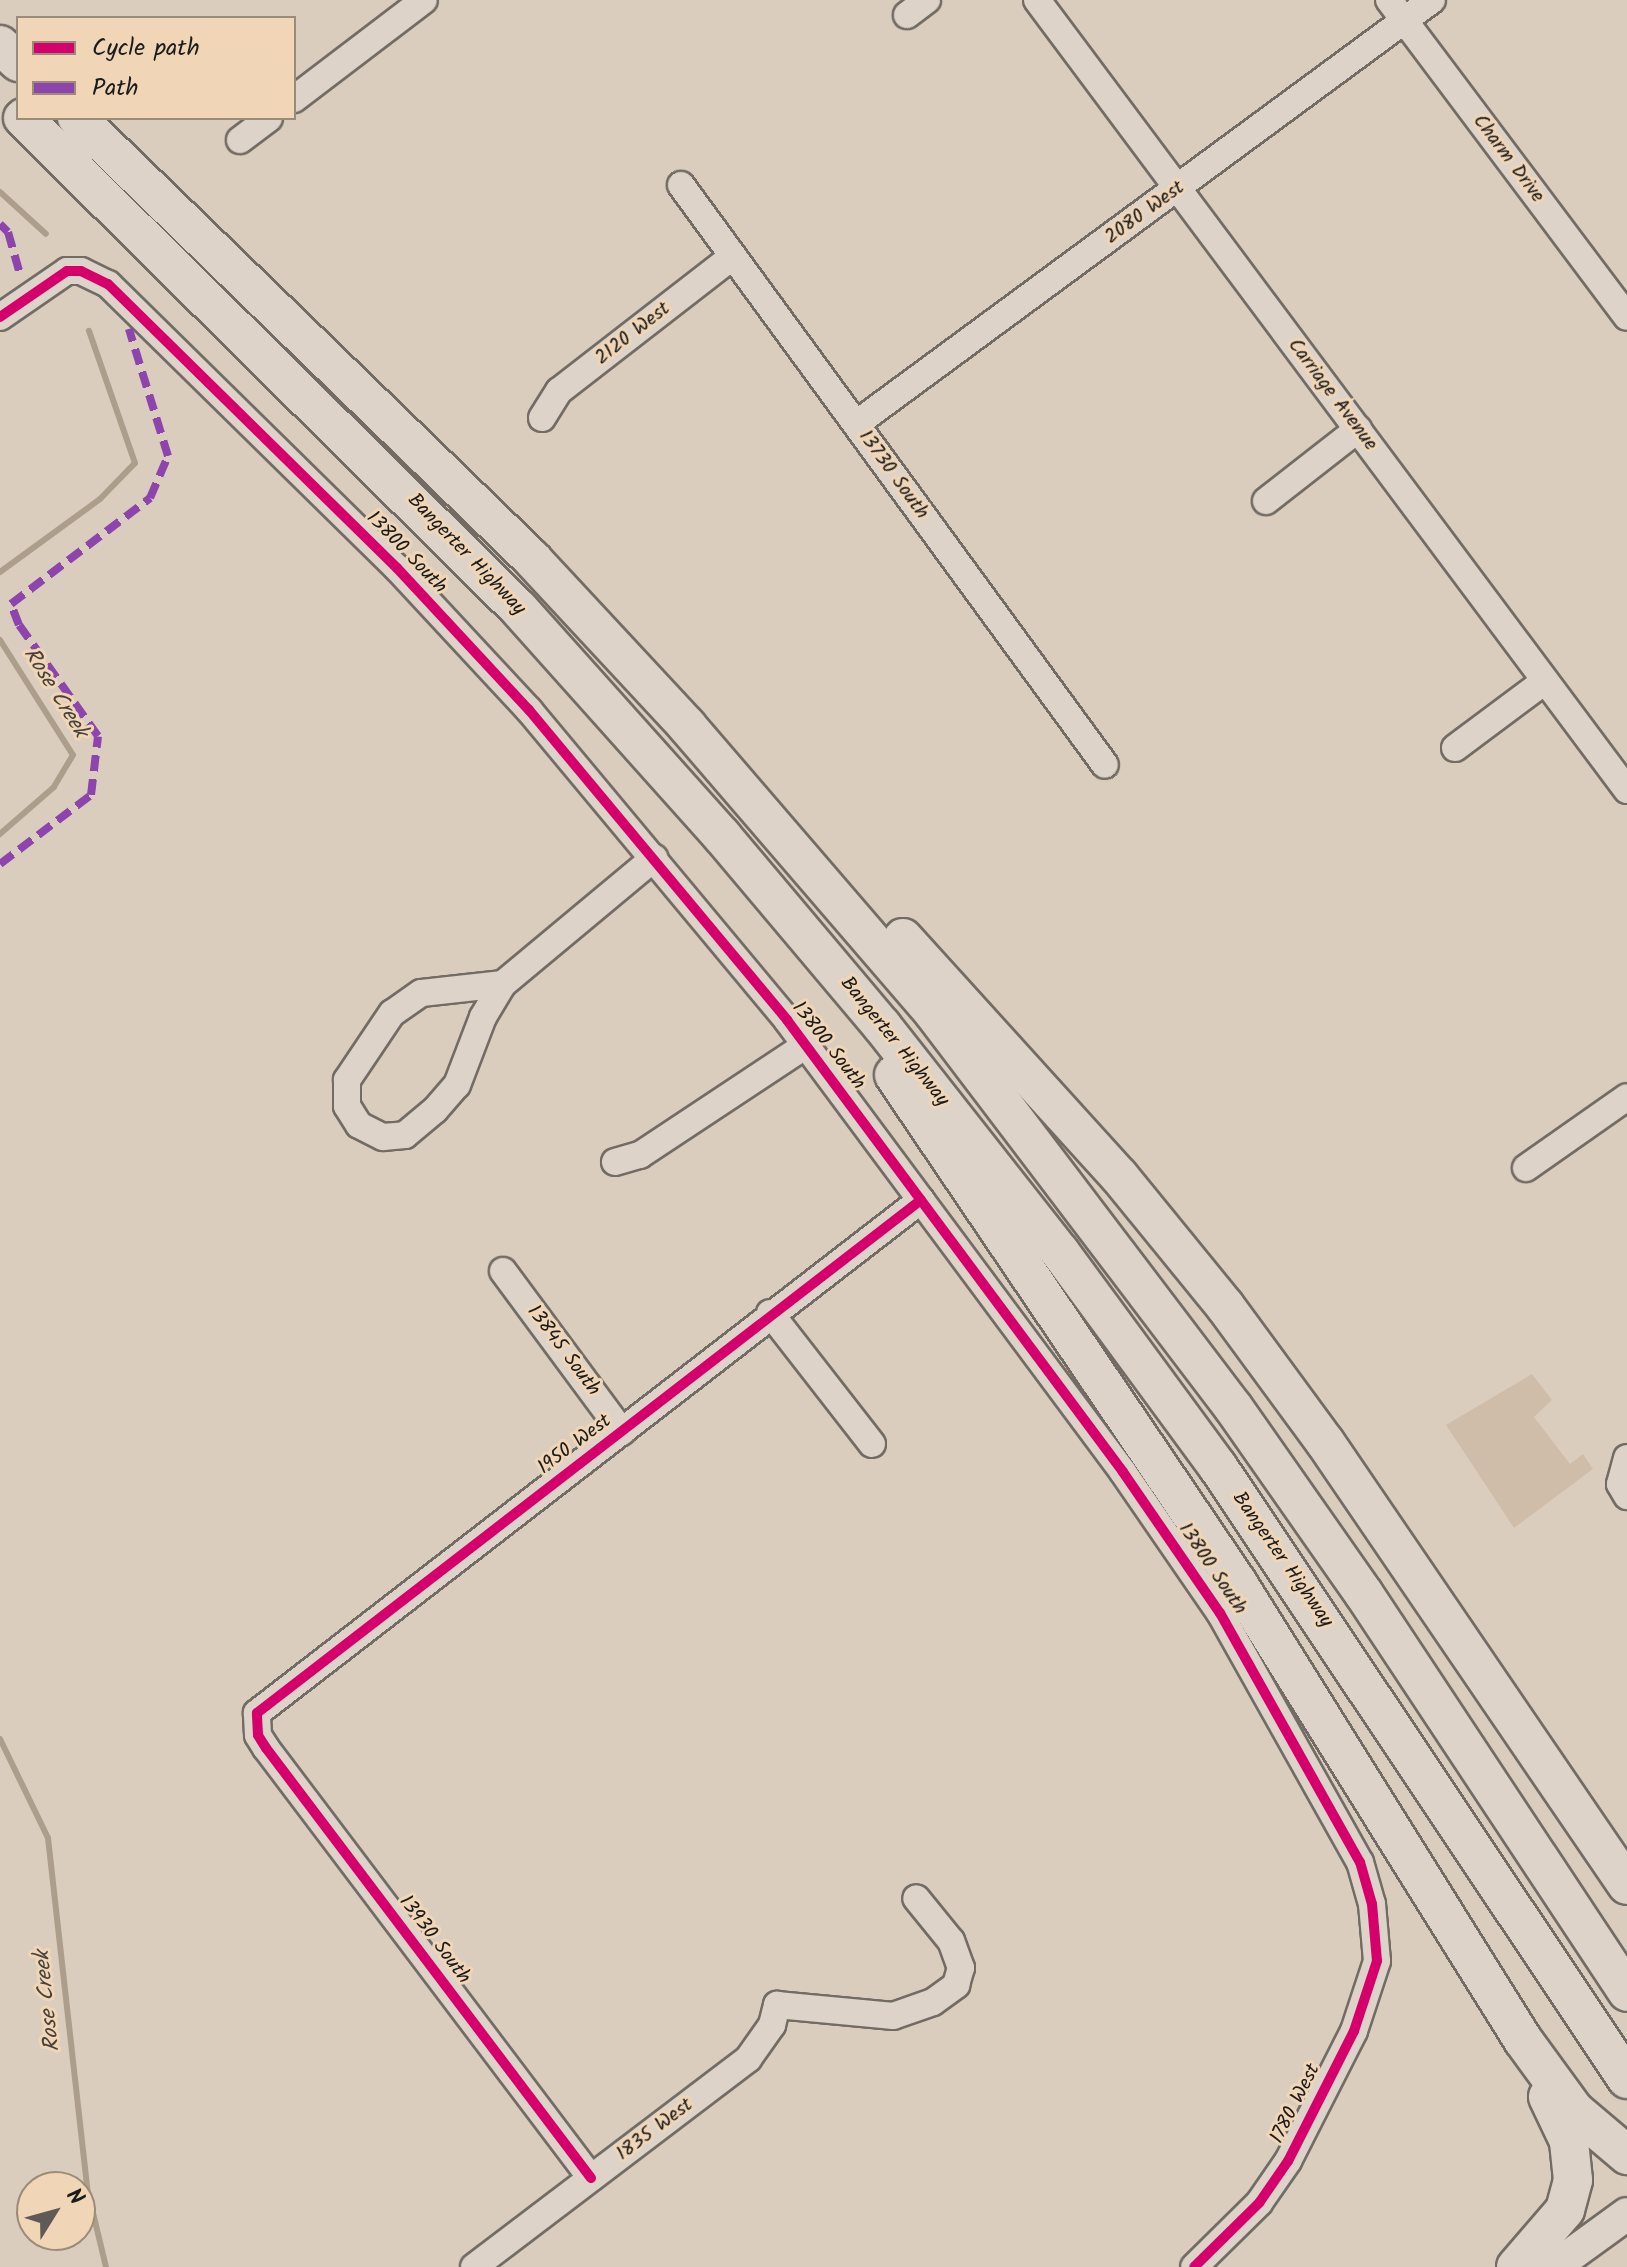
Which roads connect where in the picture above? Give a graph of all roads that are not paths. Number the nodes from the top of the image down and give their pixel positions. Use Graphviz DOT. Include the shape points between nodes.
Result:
graph roads {
  1 [pos="424,0"];
  2 [pos="1037,0"];
  3 [pos="1432,0"];
  4 [pos="1397,10"];
  5 [pos="0,45"];
  6 [pos="16,60"];
  7 [pos="0,96"];
  8 [pos="296,97"];
  9 [pos="16,111"];
  10 [pos="25,120"];
  11 [pos="79,120"];
  12 [pos="266,120"];
  13 [pos="240,140"];
  14 [pos="681,185"];
  15 [pos="1179,188"];
  16 [pos="733,256"];
  17 [pos="0,317"];
  18 [pos="1627,317"];
  19 [pos="542,418"];
  20 [pos="856,424"];
  21 [pos="1358,429"];
  22 [pos="1266,501"];
  23 [pos="1545,681"];
  24 [pos="687,726"];
  25 [pos="1455,748"];
  26 [pos="1105,765"];
  27 [pos="1627,790"];
  28 [pos="722,836"];
  29 [pos="654,858"];
  30 [pos="503,984"];
  31 [pos="806,1045"];
  32 [pos="1627,1097"];
  33 [pos="615,1162"];
  34 [pos="1526,1168"];
  35 [pos="921,1200"];
  36 [pos="503,1271"];
  37 [pos="770,1313"];
  38 [pos="622,1432"];
  39 [pos="872,1444"];
  40 [pos="254,1720"];
  41 [pos="1627,1885"];
  42 [pos="916,1898"];
  43 [pos="1376,1930"];
  44 [pos="1627,1992"];
  45 [pos="1523,2040"];
  46 [pos="1627,2079"];
  47 [pos="1627,2155"];
  48 [pos="591,2178"];
  49 [pos="1627,2214"];
  50 [pos="474,2267"];
  51 [pos="1194,2267"];
  52 [pos="1516,2267"];
  53 [pos="1554,2267"];
  1 -- 8 [label="street"];
  2 -- 15 [label="street, Carriage Avenue"];
  3 -- 4 [label="street, 2080 West"];
  4 -- 15 [label="street, 2080 West"];
  4 -- 18 [label="street, Charm Drive"];
  5 -- 6 [label="highway"];
  7 -- 9 [label="highway"];
  10 -- 28 [label="highway, Bangerter Highway" via="410,496"];
  11 -- 24 [label="highway" via="465,491"];
  12 -- 13 [label="street"];
  14 -- 16 [label="street, 13730 South"];
  15 -- 20 [label="street, 2080 West"];
  15 -- 21 [label="street, Carriage Avenue"];
  16 -- 19 [label="street, 2120 West" via="559,391"];
  16 -- 20 [label="street, 13730 South"];
  17 -- 29 [label="street, 13800 South" via="67,271 95,276 119,293 302,472 529,710"];
  20 -- 26 [label="street, 13730 South"];
  21 -- 22 [label="street"];
  21 -- 23 [label="street, Carriage Avenue"];
  23 -- 25 [label="street"];
  23 -- 27 [label="street, Carriage Avenue"];
  24 -- 41 [label="highway" via="850,880 1173,1240 1325,1442"];
  24 -- 44 [label="highway" via="924,1001 1120,1253 1364,1594"];
  28 -- 45 [label="highway" via="855,1019 1237,1582"];
  28 -- 46 [label="highway, Bangerter Highway" via="943,1101 1149,1371 1284,1561"];
  29 -- 30 [label="street"];
  29 -- 31 [label="street, 13800 South"];
  30 -- 30 [label="street" via="483,1017 457,1085 435,1110 405,1135 383,1137 359,1125 347,1106 347,1080 392,1013 421,993"];
  31 -- 33 [label="street" via="640,1155"];
  31 -- 35 [label="street, 13800 South"];
  32 -- 34 [label="street"];
  35 -- 37 [label="street, 1950 West"];
  35 -- 43 [label="street, 13800 South" via="1220,1613 1354,1850"];
  36 -- 38 [label="street, 13845 South"];
  37 -- 38 [label="street, 1950 West"];
  37 -- 39 [label="street"];
  38 -- 40 [label="street, 1950 West" via="266,1702"];
  40 -- 48 [label="street, 13930 South" via="266,1748"];
  42 -- 48 [label="street, 1835 West" via="951,1941 961,1968 956,1985 933,2002 893,2016 777,2005 772,2025 748,2059"];
  43 -- 51 [label="street, 1780 West" via="1377,1961 1354,2031 1288,2161 1259,2203"];
  45 -- 47 [label="highway" via="1574,2110"];
  45 -- 52 [label="highway" via="1574,2163 1565,2210"];
  48 -- 50 [label="street, 1835 West"];
  49 -- 53 [label="main road"];
}
